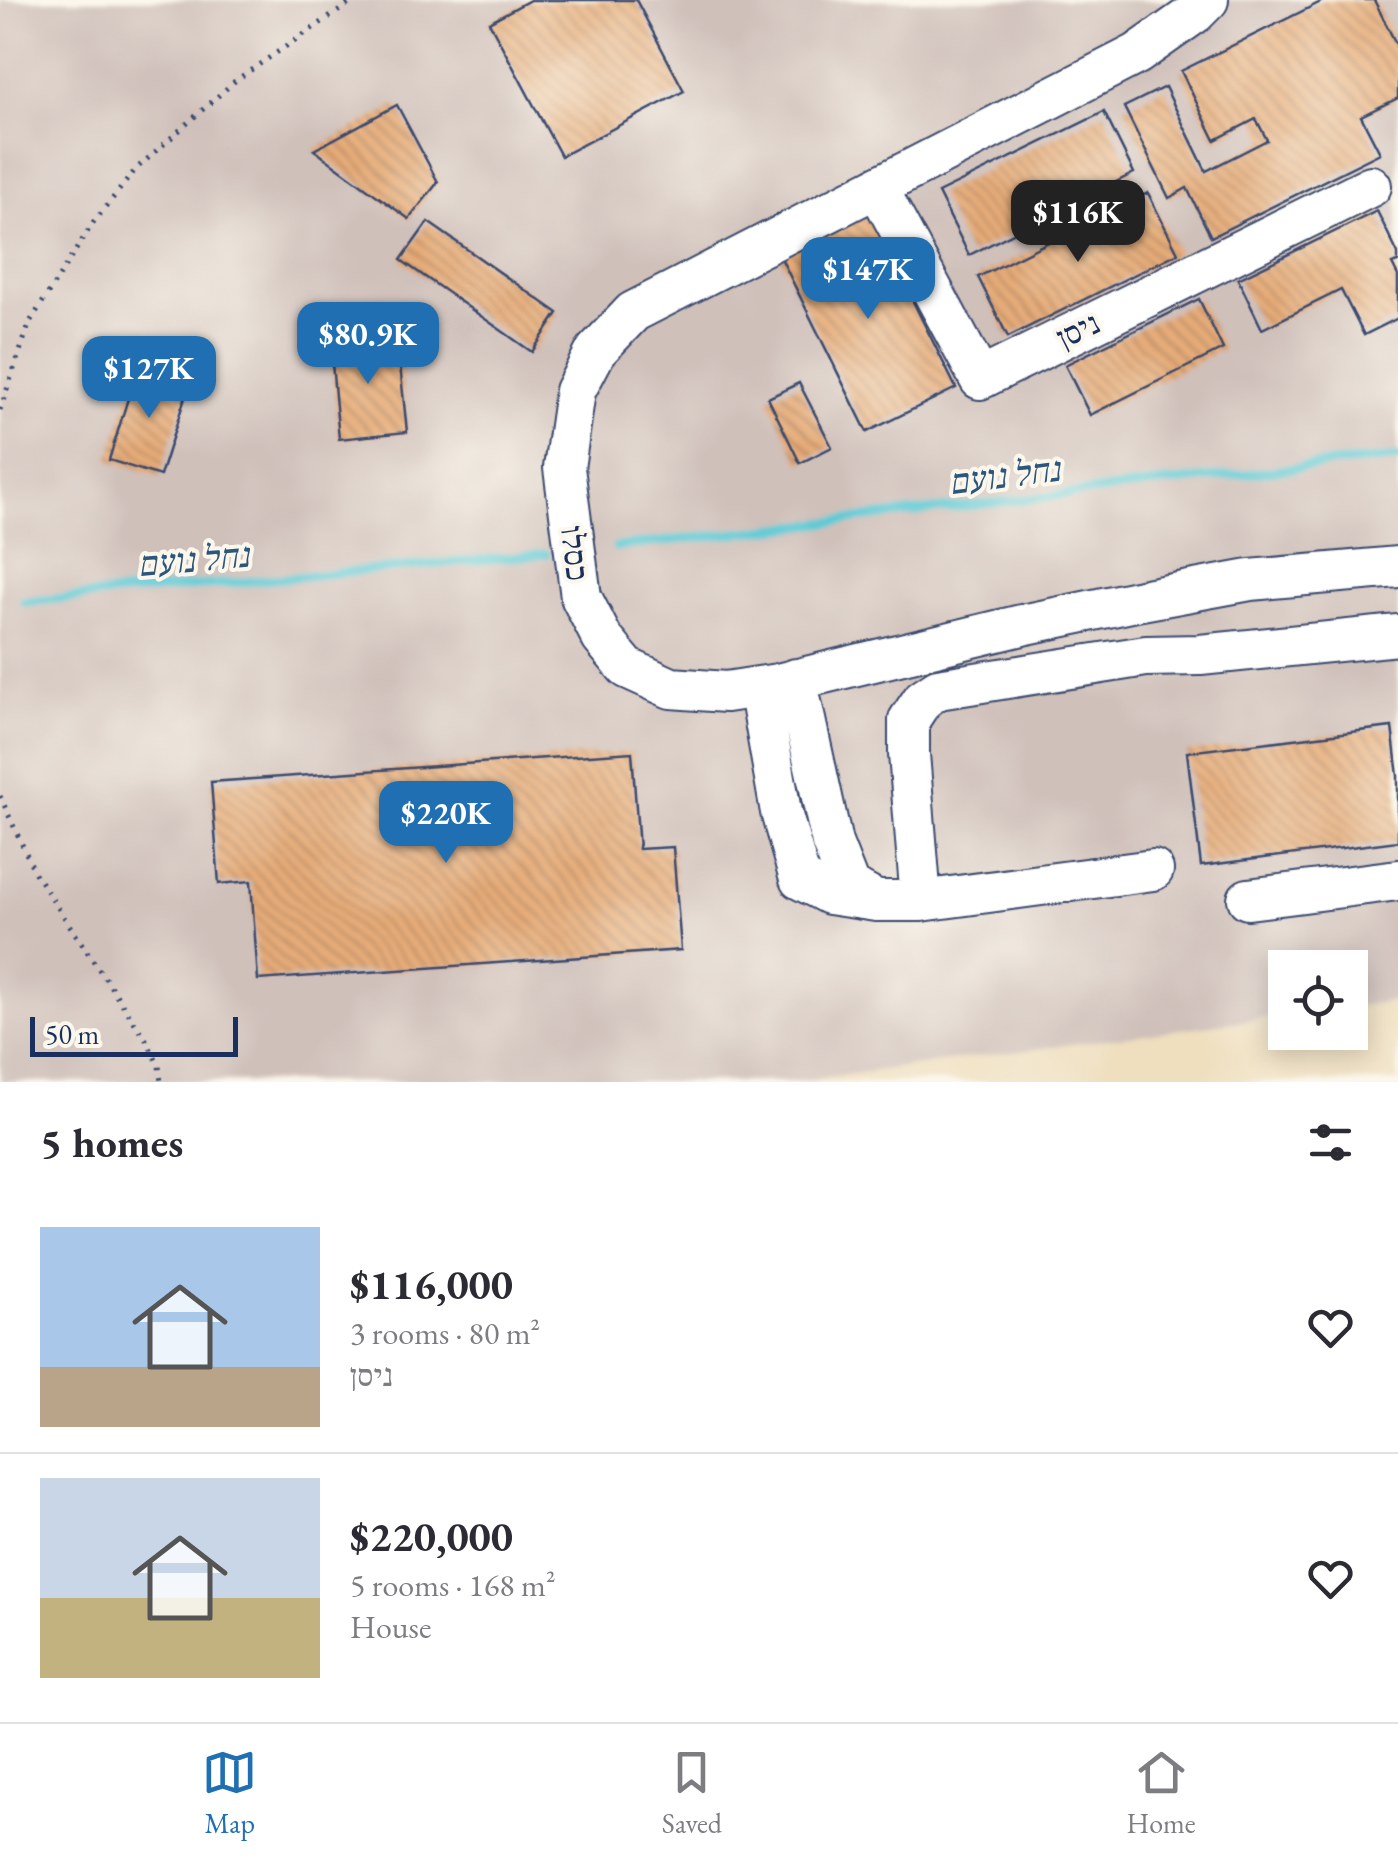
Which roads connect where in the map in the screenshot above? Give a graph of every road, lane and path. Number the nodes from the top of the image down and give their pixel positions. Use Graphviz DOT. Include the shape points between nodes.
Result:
graph roads {
  1 [pos="355,0"];
  2 [pos="1208,0"];
  3 [pos="1371,186"];
  4 [pos="878,187"];
  5 [pos="0,410"];
  6 [pos="1398,567"];
  7 [pos="1398,635"];
  8 [pos="778,683"];
  9 [pos="0,796"];
  10 [pos="1154,870"];
  11 [pos="1398,880"];
  12 [pos="1248,899"];
  13 [pos="921,901"];
  14 [pos="160,1082"];
  1 -- 5 [label="path" via="236,80 136,168 30,322"];
  2 -- 4 [label="street, כסלו" via="1136,54"];
  3 -- 4 [label="street, ניסן" via="980,379"];
  4 -- 8 [label="street, כסלו" via="633,312 596,351 575,390 564,468 580,598 602,638 628,668 671,688 726,692"];
  6 -- 8 [label="street, כסלו" via="1250,580 1142,600"];
  7 -- 13 [label="street" via="1146,656 938,689 909,720"];
  8 -- 13 [label="street" via="781,812 800,879 829,894"];
  9 -- 14 [label="path" via="36,875 147,1040"];
  10 -- 13 [label="street"];
  11 -- 12 [label="street"];
}
